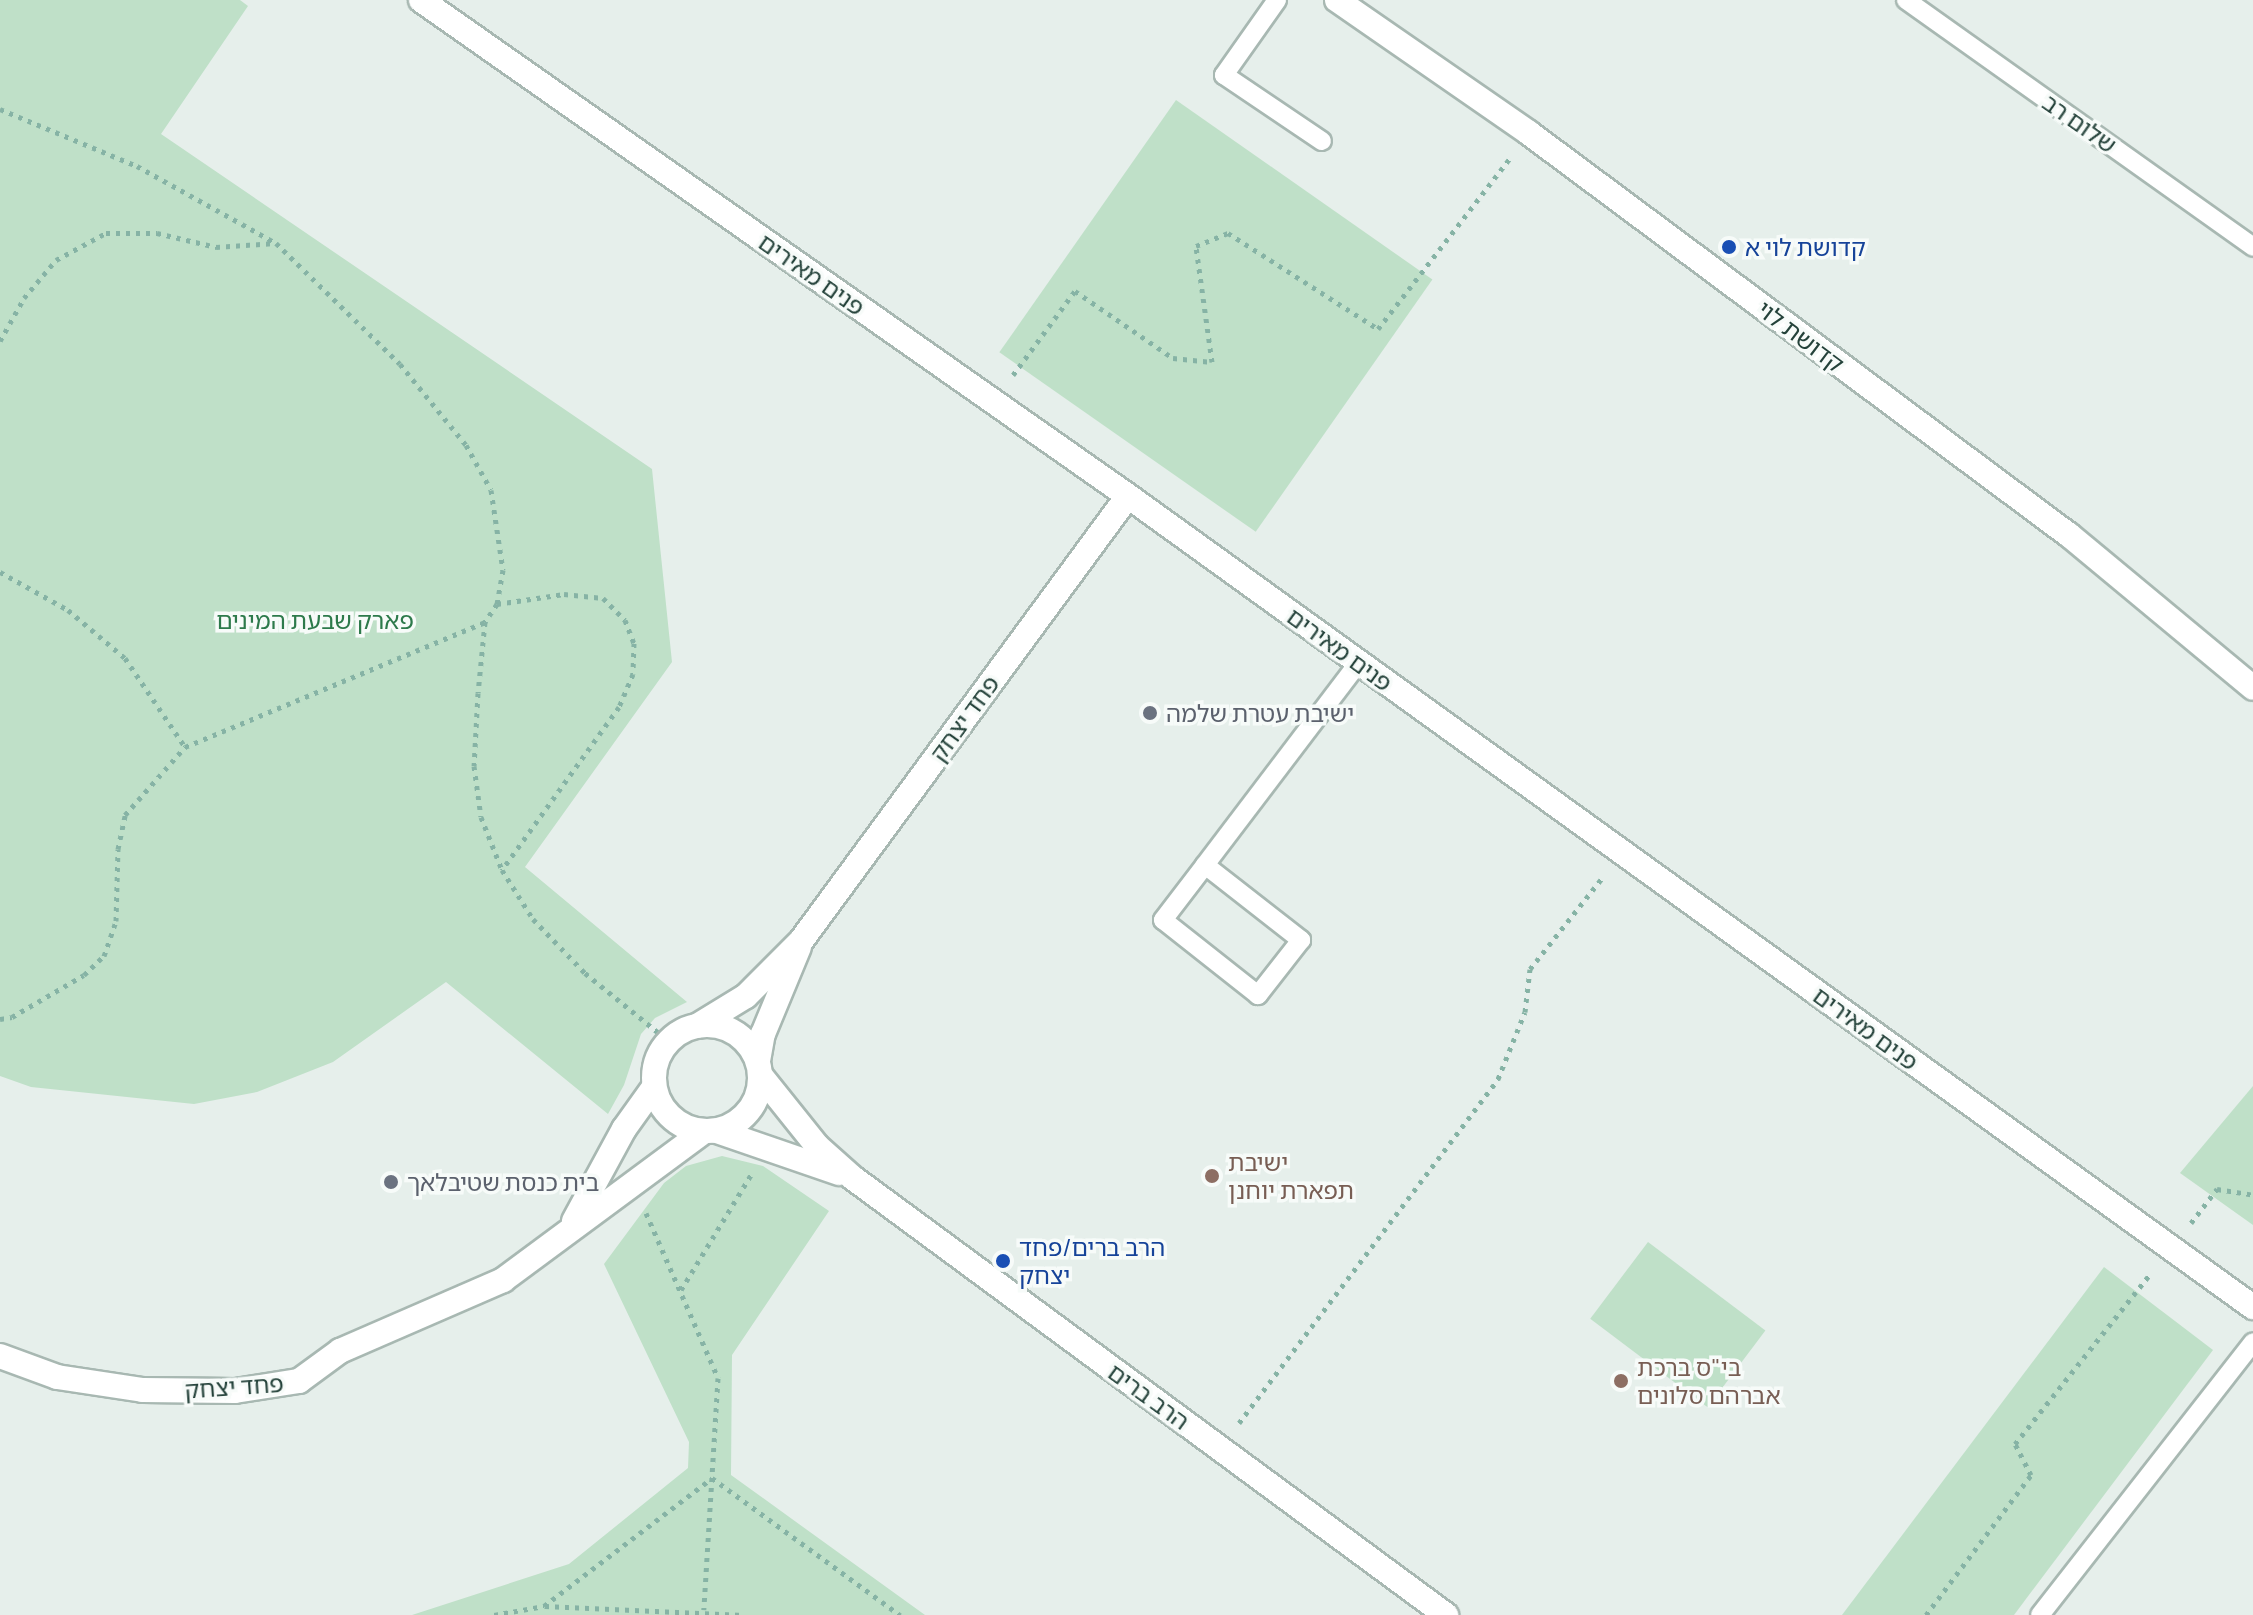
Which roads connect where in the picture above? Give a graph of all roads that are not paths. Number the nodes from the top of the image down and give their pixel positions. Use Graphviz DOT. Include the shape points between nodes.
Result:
graph roads {
  1 [pos="421,0"];
  2 [pos="1277,0"];
  3 [pos="1337,0"];
  4 [pos="1906,0"];
  5 [pos="1322,141"];
  6 [pos="2253,247"];
  7 [pos="1128,496"];
  8 [pos="1359,662"];
  9 [pos="2253,688"];
  10 [pos="1205,865"];
  11 [pos="801,941"];
  12 [pos="697,1026"];
  13 [pos="759,1068"];
  14 [pos="654,1087"];
  15 [pos="710,1131"];
  16 [pos="853,1178"];
  17 [pos="573,1224"];
  18 [pos="2253,1307"];
  19 [pos="2253,1342"];
  20 [pos="0,1356"];
  21 [pos="1446,1615"];
  22 [pos="2040,1615"];
  1 -- 7 [label="street, פנים מאירים"];
  2 -- 5 [label="lane" via="1224,75"];
  3 -- 9 [label="street, קדושת לוי" via="1529,133 2069,535"];
  4 -- 6 [label="lane, שלום רב"];
  7 -- 8 [label="street, פנים מאירים"];
  7 -- 11 [label="street, פחד יצחק"];
  8 -- 10 [label="lane"];
  8 -- 18 [label="street, פנים מאירים"];
  10 -- 10 [label="lane" via="1301,940 1258,995 1163,920"];
  11 -- 12 [label="street, פחד יצחק" via="746,996"];
  11 -- 13 [label="street, פחד יצחק" via="763,1034"];
  12 -- 13 [label="street" via="729,1029 747,1042"];
  12 -- 14 [label="street" via="669,1041 656,1062"];
  13 -- 15 [label="street" via="750,1112"];
  13 -- 16 [label="street, הרב ברים" via="802,1129"];
  14 -- 15 [label="street" via="677,1123"];
  14 -- 17 [label="street, פחד יצחק" via="624,1129"];
  15 -- 16 [label="street, הרב ברים"];
  15 -- 17 [label="street, פחד יצחק"];
  16 -- 21 [label="street, הרב ברים"];
  17 -- 20 [label="street, פחד יצחק" via="503,1280 340,1351 299,1381 235,1391 143,1390 57,1377"];
  19 -- 22 [label="lane"];
}
